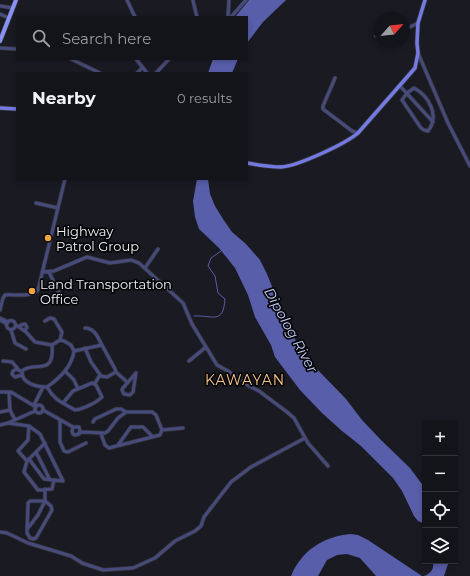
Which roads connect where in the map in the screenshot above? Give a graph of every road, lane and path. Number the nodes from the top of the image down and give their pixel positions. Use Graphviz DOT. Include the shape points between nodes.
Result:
graph roads {
  1 [pos="16,0"];
  2 [pos="127,0"];
  3 [pos="229,0"];
  4 [pos="246,0"];
  5 [pos="425,0"];
  6 [pos="193,1"];
  7 [pos="0,6"];
  8 [pos="13,8"];
  9 [pos="0,14"];
  10 [pos="135,16"];
  11 [pos="197,16"];
  12 [pos="228,16"];
  13 [pos="233,16"];
  14 [pos="9,18"];
  15 [pos="418,23"];
  16 [pos="410,27"];
  17 [pos="0,41"];
  18 [pos="0,48"];
  19 [pos="16,49"];
  20 [pos="418,53"];
  21 [pos="73,60"];
  22 [pos="137,60"];
  23 [pos="168,60"];
  24 [pos="142,68"];
  25 [pos="98,72"];
  26 [pos="138,72"];
  27 [pos="146,72"];
  28 [pos="157,72"];
  29 [pos="335,78"];
  30 [pos="400,86"];
  31 [pos="407,93"];
  32 [pos="0,108"];
  33 [pos="16,109"];
  34 [pos="433,122"];
  35 [pos="358,133"];
  36 [pos="248,163"];
  37 [pos="470,166"];
  38 [pos="65,180"];
  39 [pos="36,203"];
  40 [pos="58,208"];
  41 [pos="158,249"];
  42 [pos="145,268"];
  43 [pos="42,272"];
  44 [pos="49,272"];
  45 [pos="60,295"];
  46 [pos="0,310"];
  47 [pos="0,319"];
  48 [pos="45,321"];
  49 [pos="8,323"];
  50 [pos="17,326"];
  51 [pos="85,328"];
  52 [pos="11,330"];
  53 [pos="25,331"];
  54 [pos="60,340"];
  55 [pos="52,345"];
  56 [pos="102,345"];
  57 [pos="206,347"];
  58 [pos="85,348"];
  59 [pos="26,349"];
  60 [pos="74,351"];
  61 [pos="3,361"];
  62 [pos="189,361"];
  63 [pos="65,371"];
  64 [pos="21,372"];
  65 [pos="116,372"];
  66 [pos="100,375"];
  67 [pos="127,382"];
  68 [pos="94,384"];
  69 [pos="43,387"];
  70 [pos="48,387"];
  71 [pos="78,389"];
  72 [pos="0,392"];
  73 [pos="9,392"];
  74 [pos="63,403"];
  75 [pos="35,408"];
  76 [pos="10,410"];
  77 [pos="43,410"];
  78 [pos="112,410"];
  79 [pos="0,412"];
  80 [pos="126,412"];
  81 [pos="118,418"];
  82 [pos="15,420"];
  83 [pos="60,421"];
  84 [pos="93,422"];
  85 [pos="8,423"];
  86 [pos="0,425"];
  87 [pos="29,426"];
  88 [pos="73,428"];
  89 [pos="183,428"];
  90 [pos="162,430"];
  91 [pos="80,432"];
  92 [pos="101,434"];
  93 [pos="153,437"];
  94 [pos="305,438"];
  95 [pos="45,443"];
  96 [pos="86,443"];
  97 [pos="118,445"];
  98 [pos="36,452"];
  99 [pos="28,460"];
  100 [pos="328,466"];
  101 [pos="52,480"];
  102 [pos="45,489"];
  103 [pos="45,501"];
  104 [pos="28,528"];
  105 [pos="0,532"];
  1 -- 8 [label="highway"];
  2 -- 10 [label="street"];
  3 -- 12 [label="street"];
  4 -- 13 [label="street"];
  5 -- 15 [label="main road"];
  6 -- 11 [label="street"];
  7 -- 8 [label="street"];
  8 -- 14 [label="highway"];
  9 -- 14 [label="street"];
  14 -- 17 [label="highway"];
  15 -- 16 [label="street"];
  15 -- 20 [label="main road"];
  18 -- 19 [label="street"];
  20 -- 30 [label="main road" via="415,68"];
  20 -- 37 [label="street" via="448,123"];
  21 -- 25 [label="street"];
  22 -- 24 [label="street"];
  23 -- 28 [label="street"];
  24 -- 26 [label="street"];
  24 -- 27 [label="street"];
  29 -- 35 [label="street" via="323,109"];
  30 -- 31 [label="street"];
  30 -- 35 [label="main road"];
  31 -- 34 [label="street"];
  31 -- 34 [label="street" via="414,88 420,92 433,113"];
  31 -- 34 [label="street" via="402,98 403,103 421,128 428,131"];
  32 -- 33 [label="main road"];
  35 -- 36 [label="main road" via="340,145 293,164 282,167"];
  38 -- 40 [label="street"];
  39 -- 40 [label="street"];
  40 -- 43 [label="street"];
  41 -- 42 [label="street"];
  42 -- 44 [label="street" via="134,260 110,263 87,257"];
  42 -- 57 [label="street" via="183,303"];
  43 -- 44 [label="street"];
  43 -- 46 [label="street" via="38,290 31,294 5,295"];
  44 -- 45 [label="street"];
  47 -- 49 [label="street"];
  48 -- 54 [label="street" via="54,319 62,332"];
  49 -- 50 [label="street" via="13,321"];
  49 -- 52 [label="street" via="7,328"];
  50 -- 52 [label="street"];
  50 -- 53 [label="street"];
  50 -- 53 [label="street" via="25,324"];
  51 -- 56 [label="street" via="94,330"];
  52 -- 59 [label="street" via="15,344"];
  53 -- 55 [label="street" via="35,342"];
  54 -- 55 [label="street"];
  54 -- 60 [label="street" via="67,342"];
  55 -- 64 [label="street" via="53,357 49,362 40,367 25,368"];
  56 -- 58 [label="street"];
  56 -- 65 [label="street"];
  57 -- 62 [label="street"];
  57 -- 94 [label="street" via="219,367 259,391 294,418"];
  58 -- 60 [label="street"];
  58 -- 66 [label="street"];
  60 -- 63 [label="street" via="72,362"];
  61 -- 64 [label="street" via="12,362"];
  63 -- 70 [label="street"];
  63 -- 71 [label="street" via="74,380"];
  64 -- 69 [label="street" via="24,380"];
  65 -- 66 [label="street" via="104,377"];
  65 -- 67 [label="street"];
  66 -- 68 [label="street"];
  67 -- 67 [label="street" via="136,373 132,394 124,394 122,390"];
  68 -- 71 [label="street"];
  68 -- 74 [label="street" via="101,394 100,399 78,410"];
  69 -- 70 [label="street"];
  69 -- 75 [label="street"];
  70 -- 74 [label="street" via="52,396"];
  71 -- 74 [label="street"];
  72 -- 73 [label="street"];
  73 -- 75 [label="street"];
  73 -- 76 [label="street"];
  75 -- 77 [label="street" via="40,413"];
  75 -- 77 [label="street" via="41,405"];
  75 -- 82 [label="street"];
  76 -- 79 [label="street"];
  76 -- 82 [label="street"];
  77 -- 83 [label="street"];
  78 -- 80 [label="street" via="118,408"];
  78 -- 81 [label="street"];
  78 -- 84 [label="street"];
  80 -- 81 [label="street"];
  80 -- 90 [label="street" via="152,412 156,415"];
  81 -- 92 [label="street" via="108,431"];
  82 -- 85 [label="street"];
  83 -- 88 [label="street"];
  83 -- 96 [label="street" via="60,442 64,451 68,452"];
  85 -- 86 [label="street"];
  85 -- 87 [label="street"];
  87 -- 95 [label="street" via="40,434"];
  87 -- 99 [label="street" via="28,440 18,450"];
  88 -- 91 [label="street" via="78,427"];
  88 -- 91 [label="street" via="74,434"];
  89 -- 90 [label="street"];
  90 -- 93 [label="street" via="161,434"];
  91 -- 92 [label="street"];
  92 -- 97 [label="street" via="107,447"];
  93 -- 97 [label="street"];
  93 -- 97 [label="street" via="143,427 134,426"];
  94 -- 100 [label="street"];
  94 -- 105 [label="street" via="251,467 230,482 201,526 175,541 155,558 133,568 103,570 82,563 71,556"];
  95 -- 98 [label="street"];
  95 -- 101 [label="street" via="63,481"];
  98 -- 99 [label="street"];
  98 -- 101 [label="street"];
  99 -- 101 [label="street" via="44,479"];
  99 -- 102 [label="street" via="25,473 37,489"];
  101 -- 102 [label="street" via="53,488"];
  102 -- 103 [label="street"];
  103 -- 104 [label="street"];
  103 -- 104 [label="street" via="28,503"];
  103 -- 104 [label="street" via="52,510 35,539 28,536"];
}
